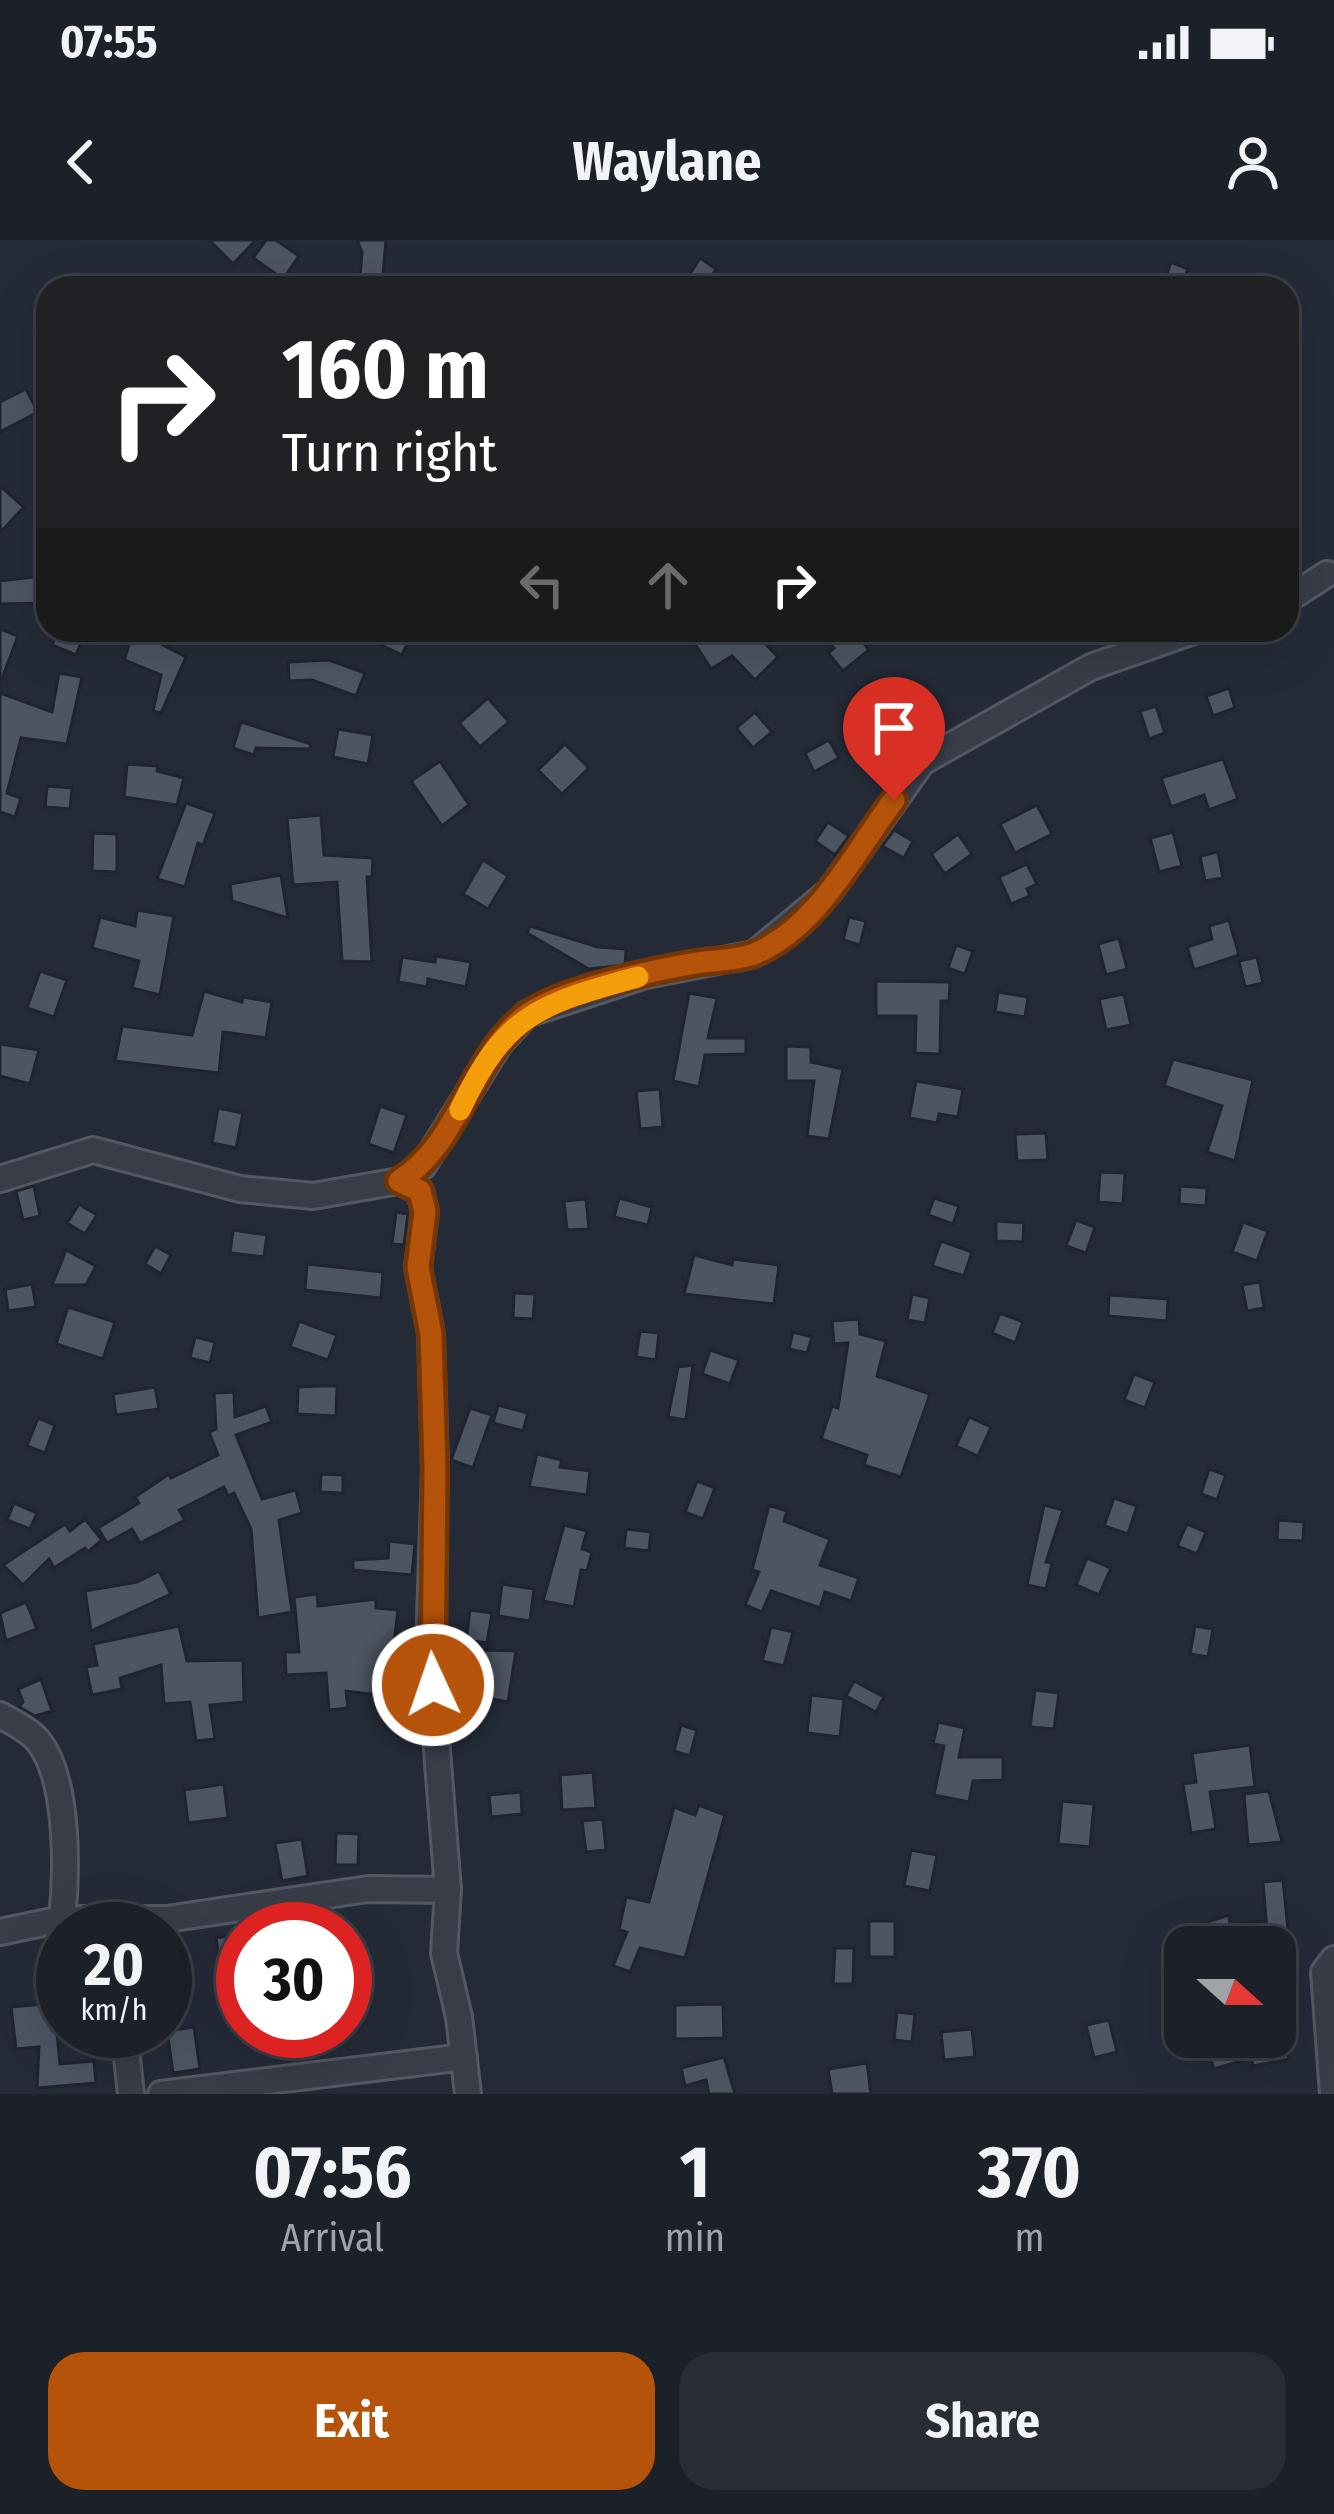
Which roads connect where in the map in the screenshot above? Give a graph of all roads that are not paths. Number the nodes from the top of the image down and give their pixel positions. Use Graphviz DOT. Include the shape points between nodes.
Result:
graph roads {
  1 [pos="1327,574"];
  2 [pos="1299,592"];
  3 [pos="1162,642"];
  4 [pos="0,1179"];
  5 [pos="399,1181"];
  6 [pos="0,1715"];
  7 [pos="448,1890"];
  8 [pos="64,1902"];
  9 [pos="192,1915"];
  10 [pos="36,1924"];
  11 [pos="0,1932"];
  12 [pos="1334,1959"];
  13 [pos="464,2057"];
  14 [pos="127,2058"];
  15 [pos="130,2094"];
  16 [pos="161,2094"];
  17 [pos="468,2094"];
  18 [pos="1333,2094"];
  1 -- 2 [label="street"];
  3 -- 5 [label="street" via="1091,667 922,761 830,891 754,954 646,975 527,1014 499,1044 423,1166"];
  4 -- 5 [label="street" via="93,1150 240,1189 313,1196"];
  5 -- 7 [label="street" via="420,1191 425,1212 418,1267 431,1334 435,1468 429,1648"];
  6 -- 8 [label="street" via="39,1741 59,1798"];
  7 -- 9 [label="street" via="368,1889"];
  7 -- 13 [label="street" via="444,1953"];
  10 -- 11 [label="street"];
  12 -- 18 [label="street" via="1324,1972"];
  13 -- 16 [label="street"];
  13 -- 17 [label="street"];
  14 -- 15 [label="street"];
}
